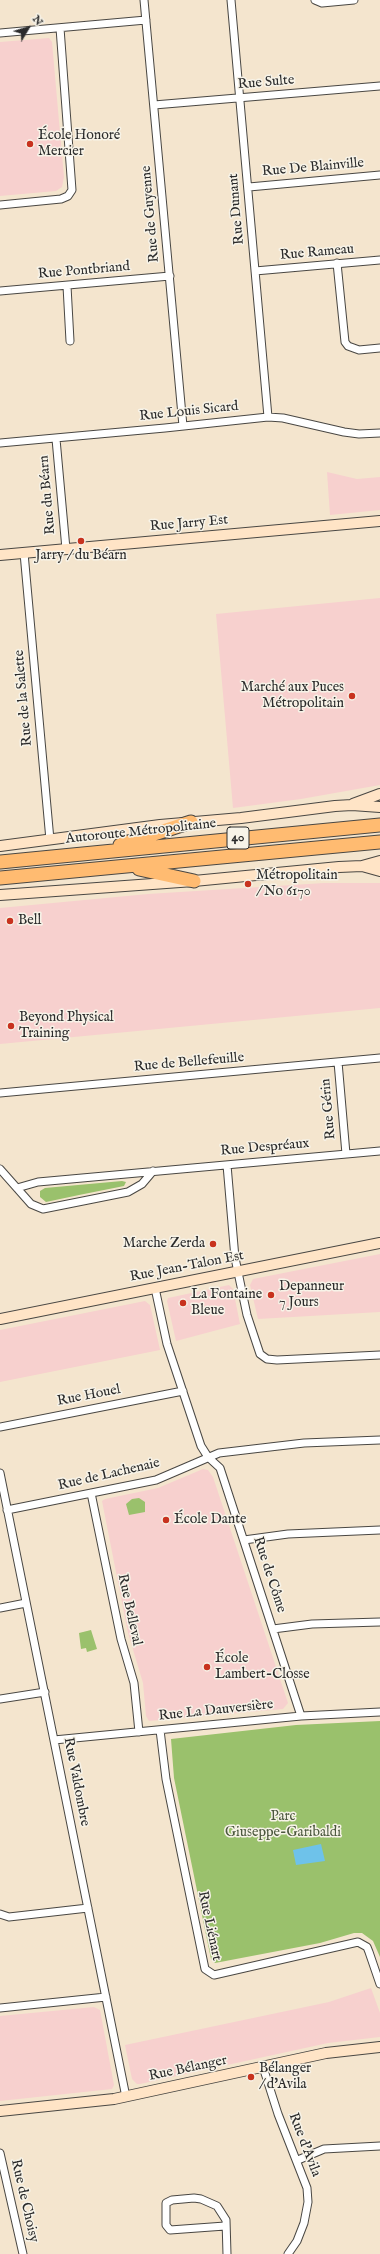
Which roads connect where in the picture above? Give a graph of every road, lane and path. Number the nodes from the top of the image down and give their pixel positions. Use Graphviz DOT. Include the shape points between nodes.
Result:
graph roads {
  1 [pos="144,0"];
  2 [pos="231,0"];
  3 [pos="315,0"];
  4 [pos="354,0"];
  5 [pos="146,20"];
  6 [pos="60,28"];
  7 [pos="0,33"];
  8 [pos="380,86"];
  9 [pos="240,98"];
  10 [pos="154,105"];
  11 [pos="380,175"];
  12 [pos="248,187"];
  13 [pos="0,205"];
  14 [pos="380,260"];
  15 [pos="338,263"];
  16 [pos="256,271"];
  17 [pos="170,276"];
  18 [pos="67,286"];
  19 [pos="0,292"];
  20 [pos="70,341"];
  21 [pos="380,348"];
  22 [pos="268,417"];
  23 [pos="183,426"];
  24 [pos="380,433"];
  25 [pos="56,438"];
  26 [pos="0,443"];
  27 [pos="380,521"];
  28 [pos="66,549"];
  29 [pos="24,552"];
  30 [pos="0,555"];
  31 [pos="380,794"];
  32 [pos="352,805"];
  33 [pos="380,807"];
  34 [pos="191,822"];
  35 [pos="380,825"];
  36 [pos="50,840"];
  37 [pos="380,842"];
  38 [pos="0,846"];
  39 [pos="95,853"];
  40 [pos="380,861"];
  41 [pos="0,862"];
  42 [pos="123,866"];
  43 [pos="362,866"];
  44 [pos="380,871"];
  45 [pos="0,878"];
  46 [pos="194,881"];
  47 [pos="0,895"];
  48 [pos="380,1058"];
  49 [pos="338,1062"];
  50 [pos="0,1094"];
  51 [pos="380,1151"];
  52 [pos="346,1154"];
  53 [pos="227,1165"];
  54 [pos="0,1169"];
  55 [pos="153,1171"];
  56 [pos="16,1188"];
  57 [pos="380,1243"];
  58 [pos="238,1272"];
  59 [pos="155,1288"];
  60 [pos="0,1319"];
  61 [pos="380,1355"];
  62 [pos="183,1390"];
  63 [pos="0,1427"];
  64 [pos="380,1440"];
  65 [pos="208,1457"];
  66 [pos="0,1473"];
  67 [pos="91,1493"];
  68 [pos="7,1510"];
  69 [pos="380,1530"];
  70 [pos="244,1540"];
  71 [pos="26,1603"];
  72 [pos="0,1608"];
  73 [pos="380,1622"];
  74 [pos="273,1629"];
  75 [pos="45,1692"];
  76 [pos="0,1699"];
  77 [pos="380,1712"];
  78 [pos="301,1716"];
  79 [pos="160,1730"];
  80 [pos="139,1732"];
  81 [pos="54,1740"];
  82 [pos="88,1908"];
  83 [pos="0,1914"];
  84 [pos="380,1984"];
  85 [pos="106,1996"];
  86 [pos="0,2008"];
  87 [pos="380,2048"];
  88 [pos="263,2067"];
  89 [pos="126,2097"];
  90 [pos="0,2112"];
  91 [pos="380,2146"];
  92 [pos="0,2153"];
  93 [pos="298,2160"];
  94 [pos="225,2226"];
  95 [pos="23,2254"];
  96 [pos="227,2254"];
  97 [pos="288,2254"];
  1 -- 5 [label="street, Rue de Guyenne"];
  2 -- 9 [label="street, Rue Dunant"];
  3 -- 4 [label="street" via="322,3"];
  5 -- 6 [label="street"];
  5 -- 10 [label="street, Rue de Guyenne"];
  6 -- 7 [label="street"];
  6 -- 13 [label="street" via="72,190 61,200"];
  8 -- 9 [label="street, Rue Sulte"];
  9 -- 10 [label="street, Rue Sulte"];
  9 -- 12 [label="street, Rue Dunant"];
  10 -- 17 [label="street, Rue de Guyenne"];
  11 -- 12 [label="street, Rue De Blainville"];
  12 -- 16 [label="street, Rue Dunant"];
  14 -- 15 [label="street, Rue Rameau"];
  15 -- 16 [label="street, Rue Rameau"];
  15 -- 21 [label="street" via="345,342 359,350"];
  16 -- 22 [label="street, Rue Dunant"];
  17 -- 18 [label="street, Rue Pontbriand"];
  17 -- 23 [label="street, Rue de Guyenne"];
  18 -- 19 [label="street, Rue Pontbriand"];
  18 -- 20 [label="street"];
  22 -- 23 [label="street, Rue Louis Sicard"];
  22 -- 24 [label="street, Rue Louis Sicard" via="344,432"];
  23 -- 25 [label="street, Rue Louis Sicard"];
  25 -- 26 [label="street, Rue Louis Sicard"];
  25 -- 28 [label="street, Rue du Béarn"];
  27 -- 28 [label="main road, Rue Jarry Est"];
  28 -- 29 [label="main road, Rue Jarry Est"];
  29 -- 30 [label="main road, Rue Jarry Est"];
  29 -- 36 [label="street, Rue de la Salette"];
  31 -- 32 [label="main road"];
  32 -- 33 [label="main road"];
  32 -- 34 [label="main road"];
  34 -- 36 [label="main road"];
  34 -- 39 [label="highway"];
  35 -- 39 [label="highway, Autoroute Métropolitaine / 40"];
  36 -- 38 [label="main road"];
  37 -- 42 [label="highway, 40"];
  39 -- 41 [label="highway, Autoroute Métropolitaine / 40"];
  40 -- 43 [label="main road"];
  42 -- 45 [label="highway, 40"];
  42 -- 46 [label="highway"];
  43 -- 44 [label="main road"];
  43 -- 46 [label="main road"];
  46 -- 47 [label="main road"];
  48 -- 49 [label="street, Rue de Bellefeuille"];
  49 -- 50 [label="street, Rue de Bellefeuille"];
  49 -- 52 [label="street, Rue Gérin"];
  51 -- 52 [label="street, Rue Despréaux"];
  52 -- 53 [label="street, Rue Despréaux"];
  53 -- 55 [label="street, Rue Despréaux"];
  53 -- 58 [label="street"];
  54 -- 56 [label="street"];
  55 -- 56 [label="street, Rue Despréaux" via="38,1182"];
  55 -- 56 [label="street" via="142,1184 128,1192 50,1208 37,1208"];
  57 -- 58 [label="main road, Rue Jean-Talon Est"];
  58 -- 59 [label="main road, Rue Jean-Talon Est"];
  58 -- 61 [label="street" via="247,1316 258,1349 267,1359"];
  59 -- 60 [label="main road, Rue Jean-Talon Est"];
  59 -- 62 [label="street, Rue de Côme" via="164,1333"];
  62 -- 63 [label="street, Rue Houel"];
  62 -- 65 [label="street, Rue de Côme" via="201,1446"];
  64 -- 65 [label="street, Rue de Lachenaie" via="253,1448"];
  65 -- 67 [label="street, Rue de Lachenaie" via="156,1480"];
  65 -- 70 [label="street, Rue de Côme" via="220,1468"];
  66 -- 68 [label="street, Rue Valdombre"];
  67 -- 68 [label="street, Rue de Lachenaie"];
  67 -- 80 [label="street, Rue Belleval" via="121,1639 134,1683"];
  68 -- 71 [label="street, Rue Valdombre"];
  69 -- 70 [label="street" via="288,1534"];
  70 -- 74 [label="street, Rue de Côme"];
  71 -- 72 [label="street"];
  71 -- 75 [label="street, Rue Valdombre"];
  73 -- 74 [label="street" via="312,1624"];
  74 -- 78 [label="street, Rue de Côme"];
  75 -- 76 [label="street"];
  75 -- 81 [label="street, Rue Valdombre"];
  77 -- 78 [label="street, Rue La Dauversière"];
  78 -- 79 [label="street, Rue La Dauversière"];
  79 -- 80 [label="street, Rue La Dauversière"];
  79 -- 84 [label="street, Rue Liénart" via="166,1779 205,1970 214,1975 358,1942 367,1947"];
  80 -- 81 [label="street, Rue La Dauversière"];
  81 -- 82 [label="street, Rue Valdombre"];
  82 -- 83 [label="street" via="9,1917"];
  82 -- 85 [label="street, Rue Valdombre"];
  85 -- 86 [label="street"];
  85 -- 89 [label="street, Rue Valdombre"];
  87 -- 88 [label="main road, Rue Bélanger" via="326,2053"];
  88 -- 89 [label="main road, Rue Bélanger"];
  88 -- 93 [label="street, Rue d'Avila" via="278,2114"];
  89 -- 90 [label="main road, Rue Bélanger"];
  91 -- 93 [label="street" via="330,2148"];
  92 -- 95 [label="street, Rue de Choisy"];
  93 -- 97 [label="street, Rue d'Avila" via="305,2179 308,2202 301,2232"];
  94 -- 94 [label="street" via="225,2216 217,2206 209,2202 194,2198 166,2203 166,2225 170,2230"];
  94 -- 96 [label="street"];
}
